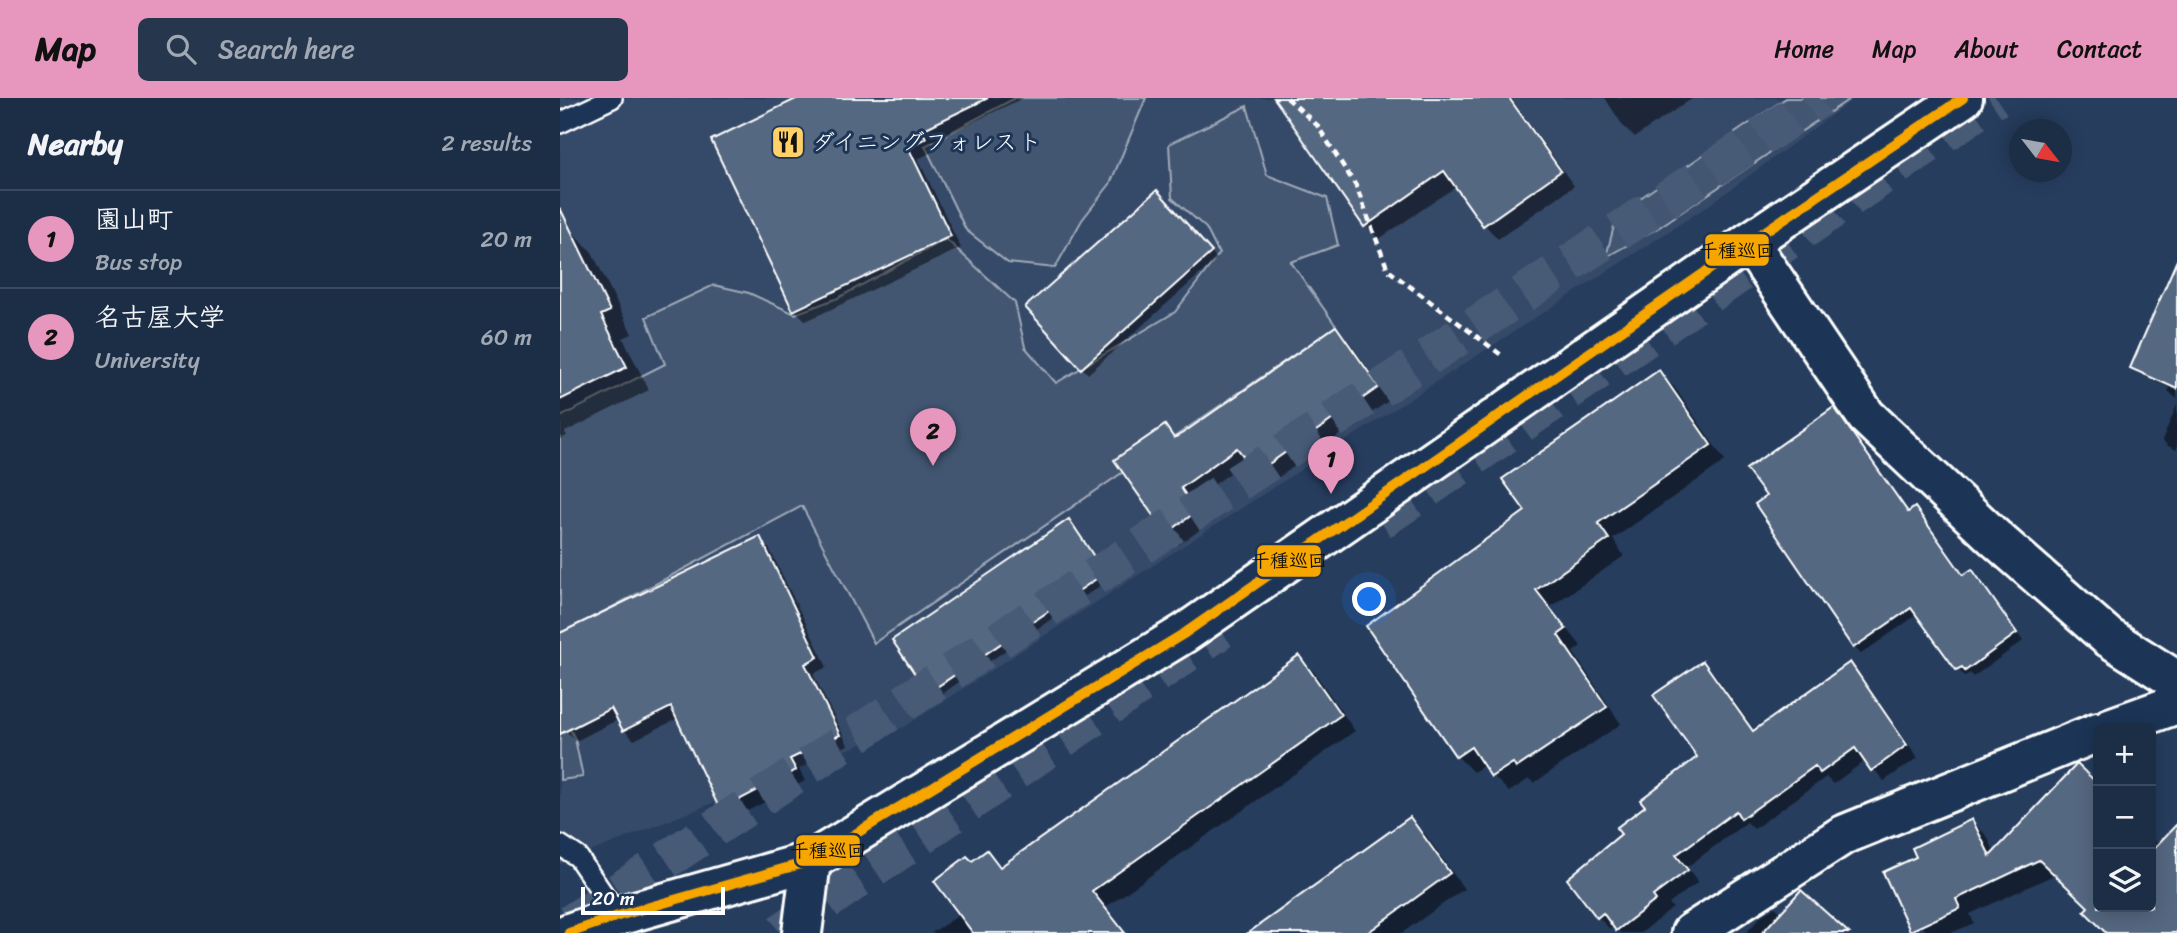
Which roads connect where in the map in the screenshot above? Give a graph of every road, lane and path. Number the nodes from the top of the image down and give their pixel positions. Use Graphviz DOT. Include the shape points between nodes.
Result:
graph roads {
  1 [pos="612,98"];
  2 [pos="1287,98"];
  3 [pos="1963,98"];
  4 [pos="560,123"];
  5 [pos="1749,242"];
  6 [pos="1513,363"];
  7 [pos="2177,681"];
  8 [pos="2177,704"];
  9 [pos="2124,723"];
  10 [pos="2093,734"];
  11 [pos="560,845"];
  12 [pos="811,861"];
  13 [pos="618,916"];
  14 [pos="569,933"];
  15 [pos="802,933"];
  16 [pos="1691,933"];
  1 -- 4 [label="lane"];
  2 -- 6 [label="path" via="1317,125 1356,186 1388,270"];
  3 -- 5 [label="street"];
  5 -- 7 [label="street" via="1866,416 2108,637"];
  5 -- 12 [label="street" via="1185,633"];
  8 -- 9 [label="street"];
  10 -- 16 [label="street" via="1843,835"];
  11 -- 13 [label="lane" via="578,857"];
  12 -- 13 [label="street"];
  12 -- 15 [label="street"];
  13 -- 14 [label="street"];
}
